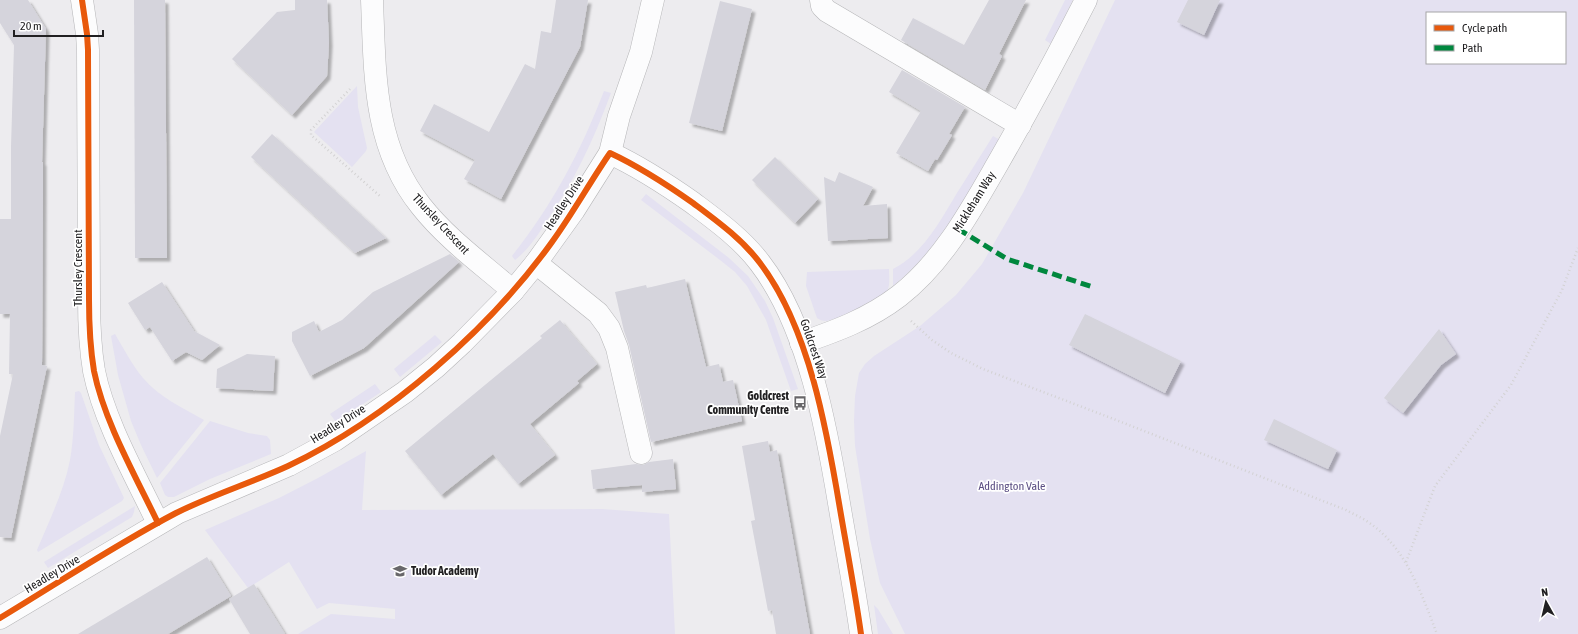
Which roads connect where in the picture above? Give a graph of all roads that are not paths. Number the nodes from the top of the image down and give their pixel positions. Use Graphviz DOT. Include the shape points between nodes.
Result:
graph roads {
  1 [pos="82,0"];
  2 [pos="372,0"];
  3 [pos="653,0"];
  4 [pos="821,0"];
  5 [pos="1086,0"];
  6 [pos="1020,125"];
  7 [pos="610,153"];
  8 [pos="536,263"];
  9 [pos="513,291"];
  10 [pos="801,343"];
  11 [pos="641,453"];
  12 [pos="158,523"];
  13 [pos="0,618"];
  14 [pos="861,634"];
  1 -- 12 [label="street, Thursley Crescent" via="88,50 89,299 95,372 105,409"];
  2 -- 9 [label="street, Thursley Crescent" via="379,107 388,144 402,178 417,200 459,246"];
  3 -- 7 [label="street, Headley Drive" via="642,52 619,116"];
  4 -- 6 [label="street" via="827,11"];
  5 -- 6 [label="street, Mickleham Way"];
  6 -- 10 [label="street, Mickleham Way" via="945,248 916,281 895,299 861,320"];
  7 -- 8 [label="street, Headley Drive"];
  7 -- 10 [label="street, Goldcrest Way" via="636,165 672,188 749,249 772,279"];
  8 -- 9 [label="street, Headley Drive"];
  8 -- 11 [label="street" via="598,313 609,328 617,348"];
  9 -- 12 [label="street, Headley Drive" via="436,367 356,427 289,465 197,503"];
  10 -- 14 [label="street, Goldcrest Way" via="814,381 826,433"];
  12 -- 13 [label="street, Headley Drive"];
}
